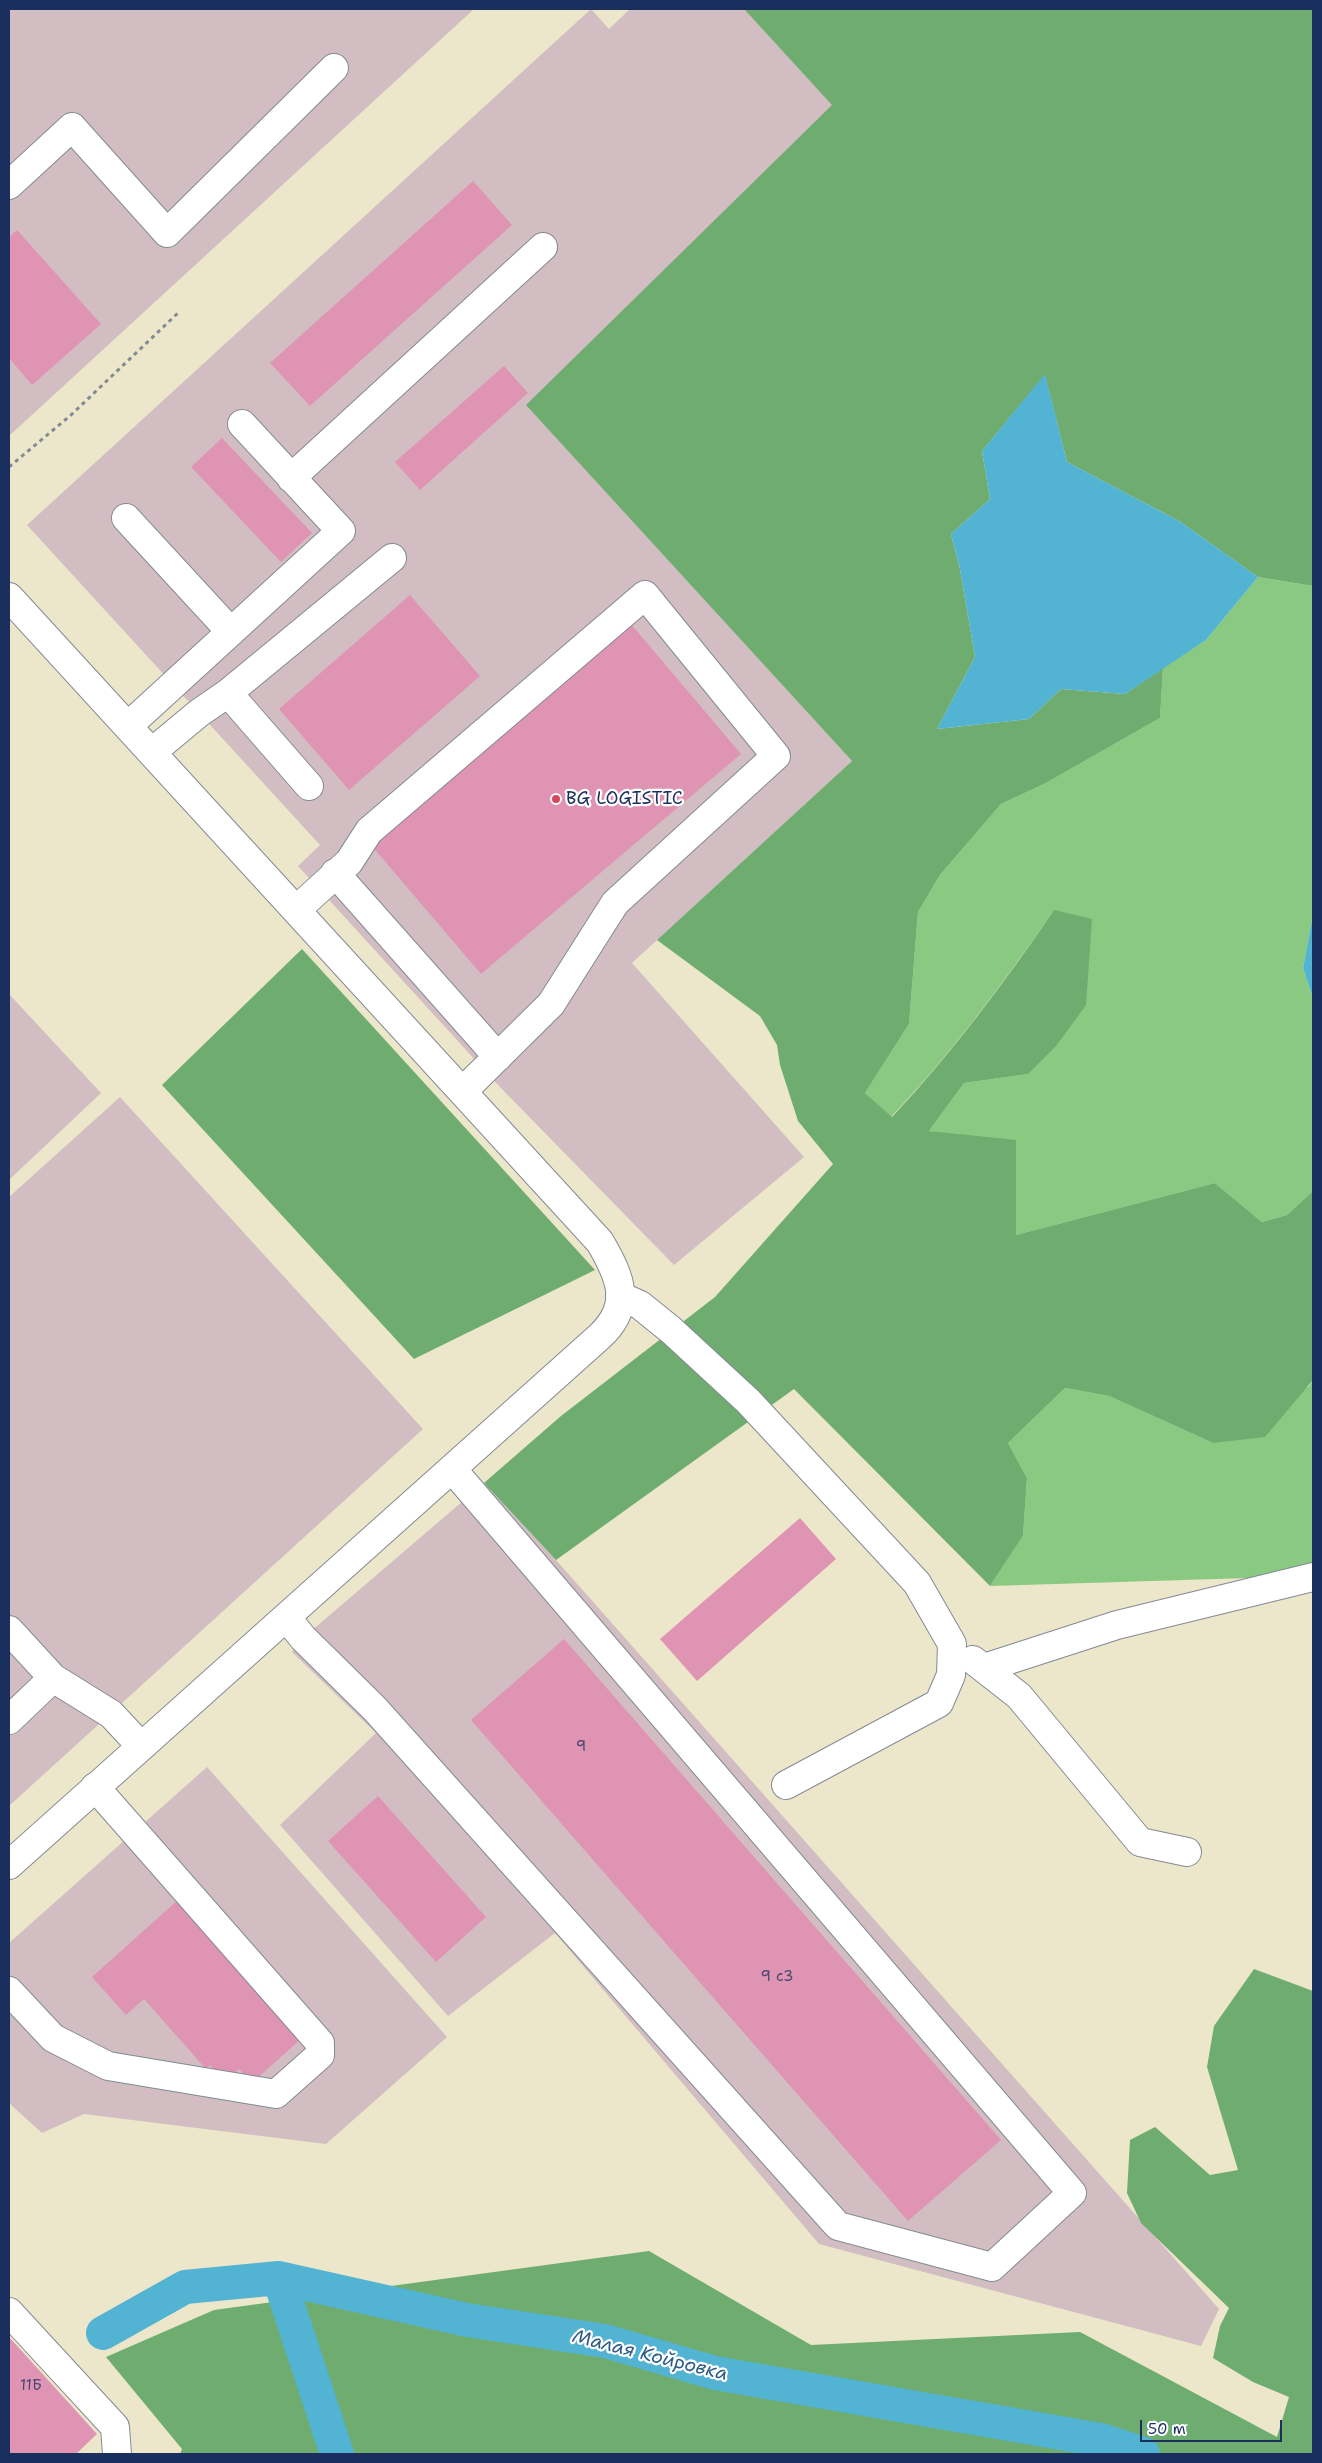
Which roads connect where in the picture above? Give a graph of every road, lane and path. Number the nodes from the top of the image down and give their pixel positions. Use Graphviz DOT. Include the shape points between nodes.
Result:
graph roads {
  1 [pos="334,68"];
  2 [pos="9,185"];
  3 [pos="543,247"];
  4 [pos="178,312"];
  5 [pos="242,424"];
  6 [pos="9,467"];
  7 [pos="291,478"];
  8 [pos="126,518"];
  9 [pos="392,558"];
  10 [pos="9,597"];
  11 [pos="231,632"];
  12 [pos="228,693"];
  13 [pos="128,726"];
  14 [pos="152,752"];
  15 [pos="308,786"];
  16 [pos="335,873"];
  17 [pos="296,910"];
  18 [pos="498,1057"];
  19 [pos="463,1091"];
  20 [pos="620,1296"];
  21 [pos="453,1470"];
  22 [pos="1313,1577"];
  23 [pos="287,1618"];
  24 [pos="9,1630"];
  25 [pos="952,1644"];
  26 [pos="984,1668"];
  27 [pos="53,1678"];
  28 [pos="9,1720"];
  29 [pos="141,1746"];
  30 [pos="786,1786"];
  31 [pos="95,1787"];
  32 [pos="1188,1852"];
  33 [pos="9,1866"];
  34 [pos="9,1991"];
  35 [pos="9,2312"];
  36 [pos="117,2454"];
  1 -- 2 [label="street" via="167,233 72,127"];
  3 -- 7 [label="street"];
  4 -- 6 [label="path" via="71,415"];
  5 -- 7 [label="street"];
  7 -- 11 [label="street" via="341,531"];
  8 -- 11 [label="street"];
  9 -- 12 [label="street"];
  10 -- 13 [label="street"];
  11 -- 13 [label="street"];
  12 -- 14 [label="street"];
  12 -- 15 [label="street"];
  13 -- 14 [label="street"];
  14 -- 17 [label="street"];
  16 -- 17 [label="street"];
  16 -- 18 [label="street"];
  16 -- 18 [label="street" via="349,862 369,831 645,595 776,756 614,903 551,1004"];
  17 -- 19 [label="street"];
  18 -- 19 [label="street"];
  19 -- 20 [label="street" via="600,1242 614,1265"];
  20 -- 21 [label="street" via="612,1324"];
  20 -- 25 [label="street" via="640,1305 671,1330 748,1401 917,1583"];
  21 -- 23 [label="street"];
  21 -- 23 [label="street" via="1072,2193 992,2267 838,2226 375,1709"];
  22 -- 26 [label="street" via="1117,1624"];
  23 -- 29 [label="street"];
  24 -- 27 [label="street"];
  25 -- 26 [label="street"];
  25 -- 30 [label="street" via="951,1675 939,1703"];
  26 -- 32 [label="street" via="1019,1696 1140,1842"];
  27 -- 28 [label="street"];
  27 -- 29 [label="street" via="111,1714"];
  29 -- 31 [label="street"];
  31 -- 33 [label="street"];
  31 -- 34 [label="street" via="320,2043 320,2055 276,2094 108,2066 53,2038"];
  35 -- 36 [label="street" via="115,2427"];
}
